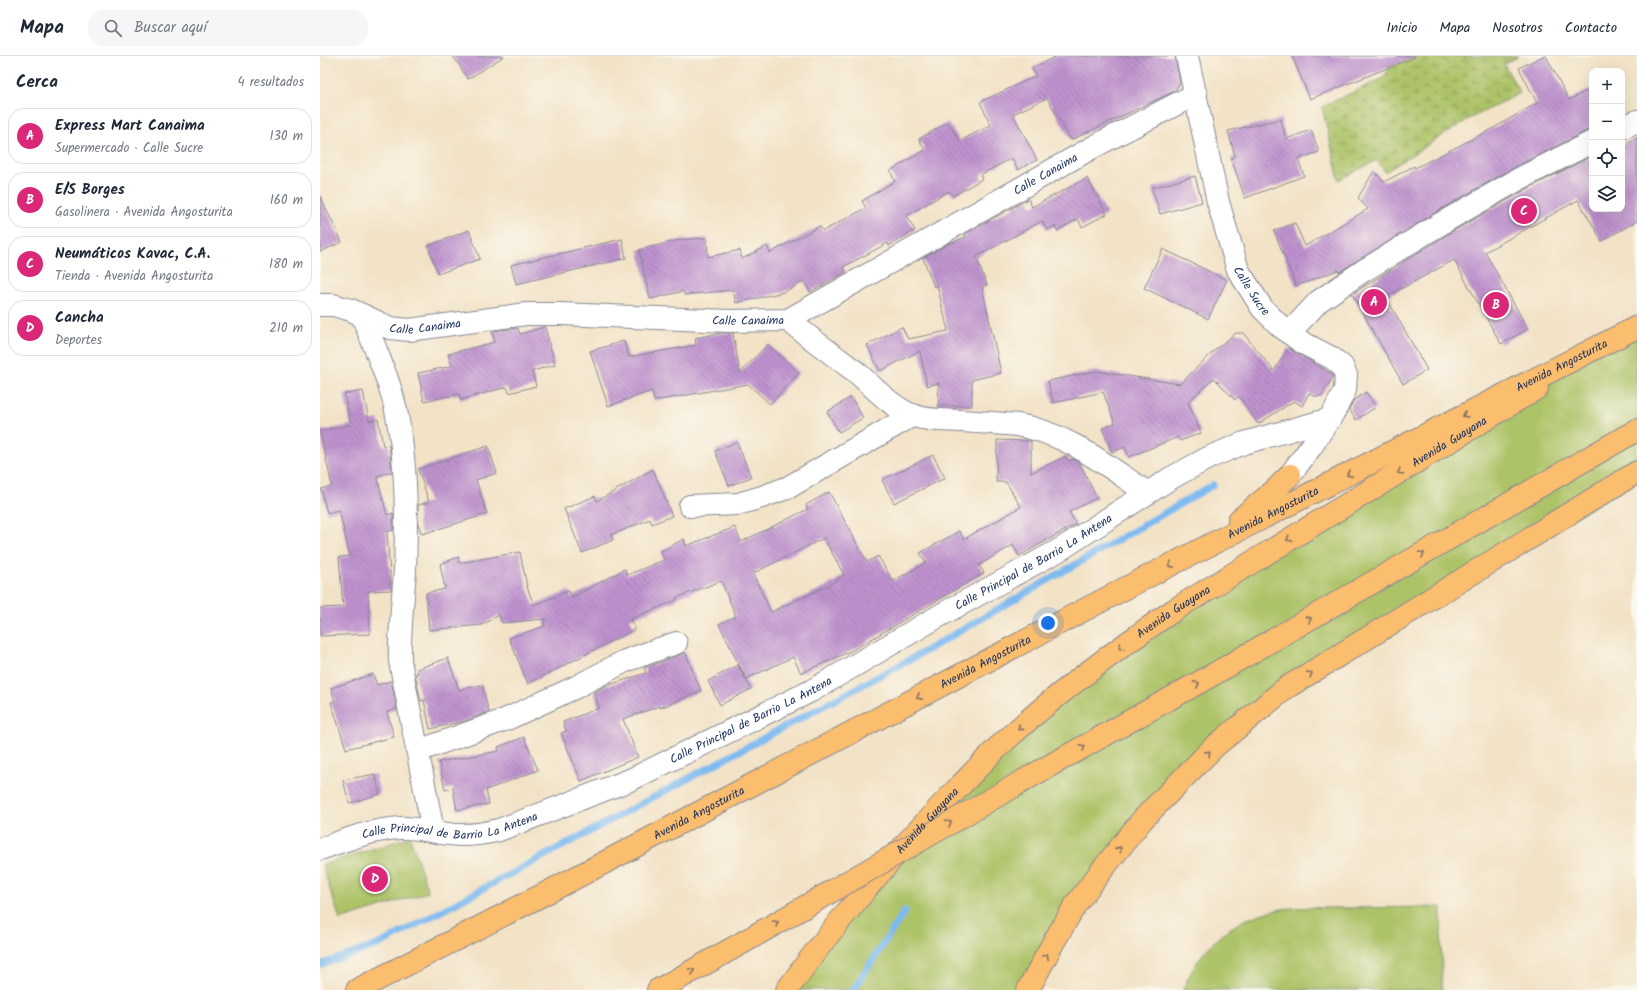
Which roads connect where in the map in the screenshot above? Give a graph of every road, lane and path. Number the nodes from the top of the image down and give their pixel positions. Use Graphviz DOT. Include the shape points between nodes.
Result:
graph roads {
  1 [pos="1187,56"];
  2 [pos="1196,94"];
  3 [pos="1637,121"];
  4 [pos="1625,127"];
  5 [pos="1589,144"];
  6 [pos="320,305"];
  7 [pos="362,315"];
  8 [pos="788,320"];
  9 [pos="1637,327"];
  10 [pos="1289,333"];
  11 [pos="913,416"];
  12 [pos="1330,419"];
  13 [pos="1637,430"];
  14 [pos="1637,472"];
  15 [pos="1290,475"];
  16 [pos="1637,481"];
  17 [pos="1148,493"];
  18 [pos="1600,495"];
  19 [pos="690,506"];
  20 [pos="1199,550"];
  21 [pos="676,643"];
  22 [pos="418,751"];
  23 [pos="433,831"];
  24 [pos="320,848"];
  25 [pos="357,990"];
  26 [pos="658,990"];
  27 [pos="787,990"];
  28 [pos="1028,990"];
  1 -- 2 [label="street, Calle Sucre"];
  2 -- 8 [label="street, Calle Canaima" via="1095,146"];
  2 -- 10 [label="street, Calle Sucre" via="1218,202 1238,270 1262,308"];
  3 -- 4 [label="street"];
  5 -- 10 [label="street" via="1493,194 1340,285 1319,301"];
  6 -- 7 [label="street, Calle Canaima" via="333,305"];
  7 -- 8 [label="street, Calle Canaima" via="390,328 408,330 526,314 730,321"];
  7 -- 22 [label="street" via="393,397 401,445 406,532 400,661"];
  8 -- 11 [label="street" via="895,405"];
  9 -- 20 [label="main road, Avenida Angosturita, one-way"];
  9 -- 27 [label="main road, Avenida Guayana, one-way" via="1174,610 1086,674 1006,740 934,813 887,864"];
  10 -- 12 [label="street, Calle Sucre" via="1342,366 1346,375 1345,390"];
  11 -- 17 [label="street" via="1038,430 1086,453"];
  11 -- 19 [label="street" via="789,487 738,504"];
  12 -- 15 [label="street, Calle Sucre"];
  12 -- 17 [label="street, Calle Principal de Barrio La Antena" via="1244,443 1171,478"];
  26 -- 13 [label="main road, one-way, bridge"];
  14 -- 18 [label="main road"];
  15 -- 20 [label="main road" via="1252,510"];
  16 -- 18 [label="street"];
  17 -- 23 [label="street, Calle Principal de Barrio La Antena" via="1061,549 811,691 630,780 499,830 461,836"];
  28 -- 18 [label="main road, one-way" via="1076,904 1143,819 1214,747 1286,688"];
  20 -- 25 [label="main road, Avenida Angosturita, one-way" via="564,885"];
  21 -- 22 [label="street" via="625,661 507,719"];
  22 -- 23 [label="street"];
  23 -- 24 [label="street, Calle Principal de Barrio La Antena" via="399,828 375,831"];
}
